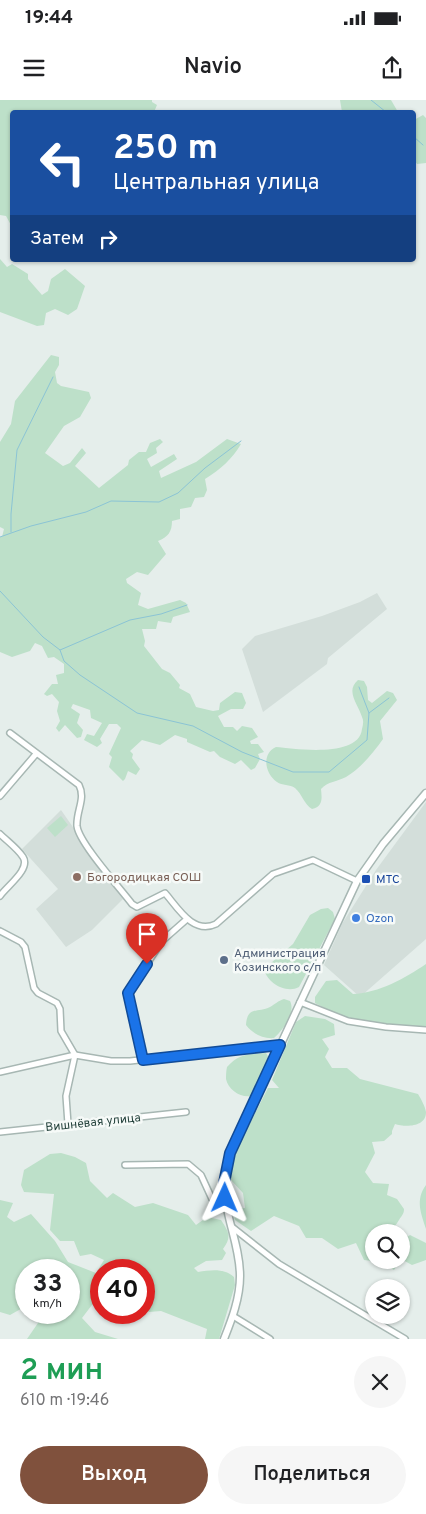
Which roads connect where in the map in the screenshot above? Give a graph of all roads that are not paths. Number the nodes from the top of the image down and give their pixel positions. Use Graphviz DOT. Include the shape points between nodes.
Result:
graph roads {
  1 [pos="10,733"];
  2 [pos="36,754"];
  3 [pos="426,793"];
  4 [pos="0,796"];
  5 [pos="0,834"];
  6 [pos="357,881"];
  7 [pos="0,896"];
  8 [pos="186,919"];
  9 [pos="0,931"];
  10 [pos="300,1002"];
  11 [pos="426,1030"];
  12 [pos="280,1045"];
  13 [pos="75,1055"];
  14 [pos="143,1060"];
  15 [pos="0,1072"];
  16 [pos="186,1112"];
  17 [pos="68,1124"];
  18 [pos="0,1132"];
  19 [pos="124,1165"];
  20 [pos="225,1198"];
  21 [pos="232,1227"];
  22 [pos="233,1316"];
  23 [pos="224,1339"];
  24 [pos="270,1339"];
  25 [pos="405,1339"];
  1 -- 2 [label="street"];
  2 -- 4 [label="street"];
  2 -- 8 [label="street" via="79,785 83,792 77,827 86,845 132,904 137,907 165,893"];
  3 -- 6 [label="street"];
  5 -- 7 [label="street" via="23,856 25,864"];
  6 -- 8 [label="street" via="313,860 273,874 212,926 202,926"];
  6 -- 10 [label="street"];
  8 -- 14 [label="street" via="162,941 128,993"];
  9 -- 13 [label="street" via="25,947 34,988 57,1003 61,1032"];
  10 -- 11 [label="street" via="348,1021 386,1028"];
  10 -- 12 [label="street"];
  12 -- 14 [label="street"];
  12 -- 20 [label="street" via="230,1153 224,1183"];
  13 -- 14 [label="street" via="111,1061"];
  13 -- 15 [label="street"];
  13 -- 17 [label="street" via="66,1096"];
  16 -- 17 [label="street, Вишнёвая улица"];
  17 -- 18 [label="street, Вишнёвая улица"];
  19 -- 20 [label="street" via="188,1164 201,1175 212,1199"];
  20 -- 21 [label="street"];
  21 -- 22 [label="street" via="240,1275"];
  21 -- 25 [label="street" via="280,1264"];
  22 -- 23 [label="street"];
  22 -- 24 [label="street"];
}
